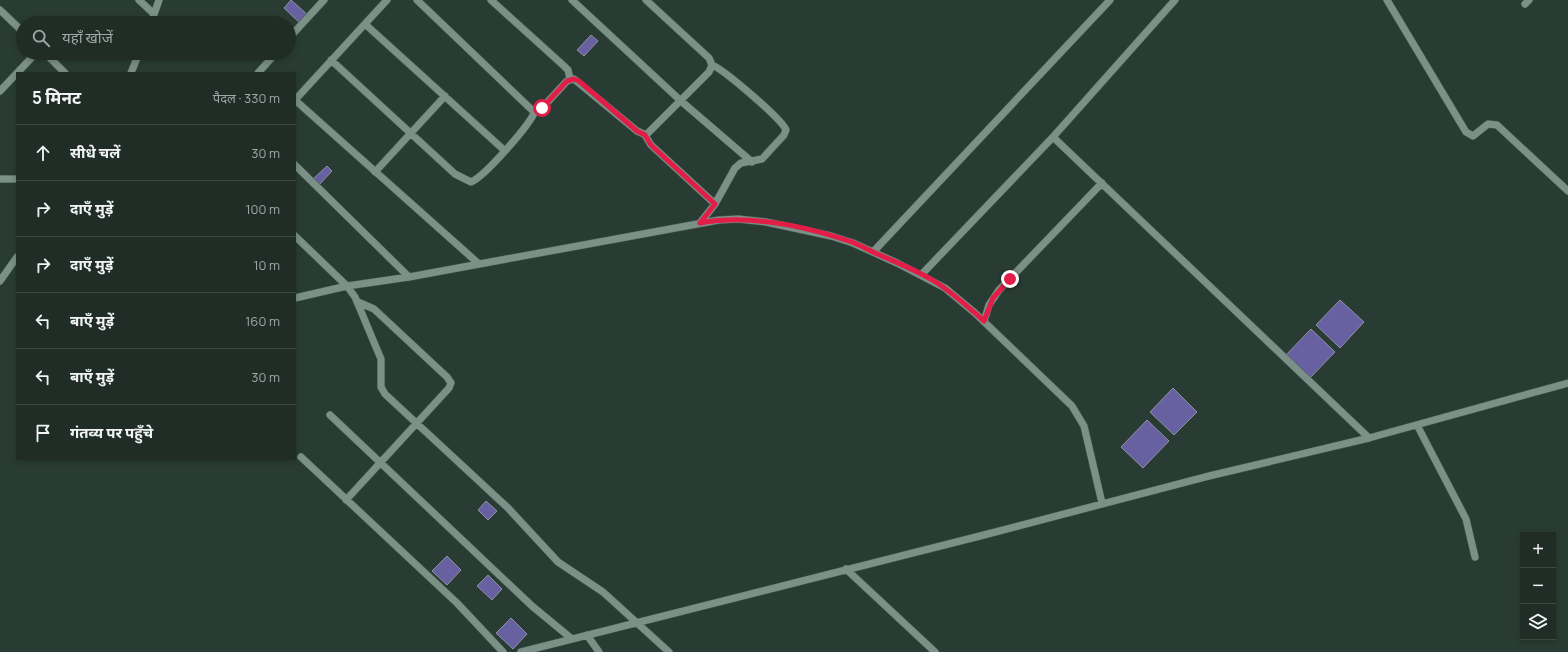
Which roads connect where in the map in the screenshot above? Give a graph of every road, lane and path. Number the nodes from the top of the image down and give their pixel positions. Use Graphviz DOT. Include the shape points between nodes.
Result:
graph roads {
  1 [pos="139,0"];
  2 [pos="159,0"];
  3 [pos="324,0"];
  4 [pos="387,0"];
  5 [pos="416,0"];
  6 [pos="491,0"];
  7 [pos="572,0"];
  8 [pos="646,0"];
  9 [pos="1110,0"];
  10 [pos="1175,0"];
  11 [pos="1387,0"];
  12 [pos="1,12"];
  13 [pos="154,14"];
  14 [pos="365,24"];
  15 [pos="16,26"];
  16 [pos="296,30"];
  17 [pos="29,60"];
  18 [pos="52,60"];
  19 [pos="136,60"];
  20 [pos="271,60"];
  21 [pos="331,60"];
  22 [pos="712,65"];
  23 [pos="18,72"];
  24 [pos="64,72"];
  25 [pos="131,72"];
  26 [pos="262,72"];
  27 [pos="16,74"];
  28 [pos="570,79"];
  29 [pos="0,91"];
  30 [pos="445,96"];
  31 [pos="296,99"];
  32 [pos="296,101"];
  33 [pos="681,101"];
  34 [pos="535,111"];
  35 [pos="411,133"];
  36 [pos="645,135"];
  37 [pos="1052,137"];
  38 [pos="504,150"];
  39 [pos="752,162"];
  40 [pos="296,166"];
  41 [pos="375,172"];
  42 [pos="0,179"];
  43 [pos="16,179"];
  44 [pos="1102,183"];
  45 [pos="1568,191"];
  46 [pos="715,204"];
  47 [pos="700,223"];
  48 [pos="296,237"];
  49 [pos="873,252"];
  50 [pos="16,258"];
  51 [pos="479,264"];
  52 [pos="922,274"];
  53 [pos="409,277"];
  54 [pos="0,281"];
  55 [pos="347,286"];
  56 [pos="296,298"];
  57 [pos="358,302"];
  58 [pos="984,321"];
  59 [pos="1568,383"];
  60 [pos="330,415"];
  61 [pos="416,423"];
  62 [pos="1417,425"];
  63 [pos="1369,438"];
  64 [pos="301,457"];
  65 [pos="380,462"];
  66 [pos="346,500"];
  67 [pos="1102,503"];
  68 [pos="1475,557"];
  69 [pos="846,569"];
  70 [pos="635,623"];
  71 [pos="587,635"];
  72 [pos="572,639"];
  73 [pos="503,652"];
  74 [pos="521,652"];
  75 [pos="599,652"];
  76 [pos="669,652"];
  77 [pos="935,652"];
  1 -- 13 [label="street"];
  2 -- 13 [label="street"];
  3 -- 16 [label="street"];
  4 -- 14 [label="street"];
  5 -- 34 [label="street"];
  6 -- 28 [label="street" via="564,66"];
  7 -- 33 [label="street"];
  8 -- 22 [label="street" via="709,58"];
  9 -- 49 [label="street"];
  10 -- 37 [label="street"];
  11 -- 45 [label="street" via="1466,132 1472,136 1488,124 1497,125"];
  12 -- 15 [label="street"];
  14 -- 21 [label="street"];
  14 -- 30 [label="street"];
  17 -- 23 [label="street"];
  18 -- 24 [label="street"];
  19 -- 25 [label="street"];
  20 -- 26 [label="street"];
  21 -- 31 [label="street"];
  21 -- 35 [label="street"];
  22 -- 33 [label="street" via="710,72"];
  22 -- 39 [label="street" via="725,73 785,127 784,135 766,156"];
  27 -- 29 [label="street"];
  28 -- 34 [label="street" via="542,108"];
  28 -- 36 [label="street" via="579,81"];
  30 -- 35 [label="street"];
  30 -- 38 [label="street"];
  32 -- 41 [label="street"];
  33 -- 36 [label="street"];
  33 -- 39 [label="street"];
  34 -- 38 [label="street" via="527,126"];
  35 -- 38 [label="street" via="455,174 471,182"];
  35 -- 41 [label="street"];
  36 -- 46 [label="street" via="651,145"];
  37 -- 44 [label="street"];
  37 -- 52 [label="street"];
  39 -- 46 [label="street" via="741,163 735,168"];
  40 -- 53 [label="street"];
  41 -- 51 [label="street"];
  42 -- 43 [label="street"];
  44 -- 58 [label="street" via="999,290 989,305"];
  44 -- 63 [label="street"];
  46 -- 47 [label="street"];
  47 -- 49 [label="street" via="738,219 766,222 831,236"];
  47 -- 51 [label="street"];
  48 -- 55 [label="street"];
  49 -- 52 [label="street"];
  50 -- 54 [label="street"];
  51 -- 53 [label="street"];
  52 -- 58 [label="street" via="945,288"];
  53 -- 55 [label="street"];
  55 -- 56 [label="street"];
  55 -- 57 [label="street"];
  57 -- 61 [label="street" via="381,359 382,391"];
  57 -- 61 [label="street" via="374,309 449,380 449,388"];
  58 -- 67 [label="street" via="1053,386 1080,417"];
  59 -- 62 [label="street"];
  60 -- 65 [label="street"];
  61 -- 65 [label="street"];
  61 -- 70 [label="street" via="508,508 558,562 603,592"];
  62 -- 63 [label="street"];
  62 -- 68 [label="street" via="1466,519"];
  63 -- 67 [label="street"];
  64 -- 66 [label="street"];
  65 -- 66 [label="street"];
  65 -- 72 [label="street" via="532,606"];
  66 -- 73 [label="street" via="457,603"];
  67 -- 69 [label="street"];
  69 -- 70 [label="street"];
  69 -- 77 [label="street"];
  70 -- 71 [label="street"];
  70 -- 76 [label="street"];
  71 -- 72 [label="street"];
  71 -- 75 [label="street"];
  72 -- 74 [label="street"];
}
